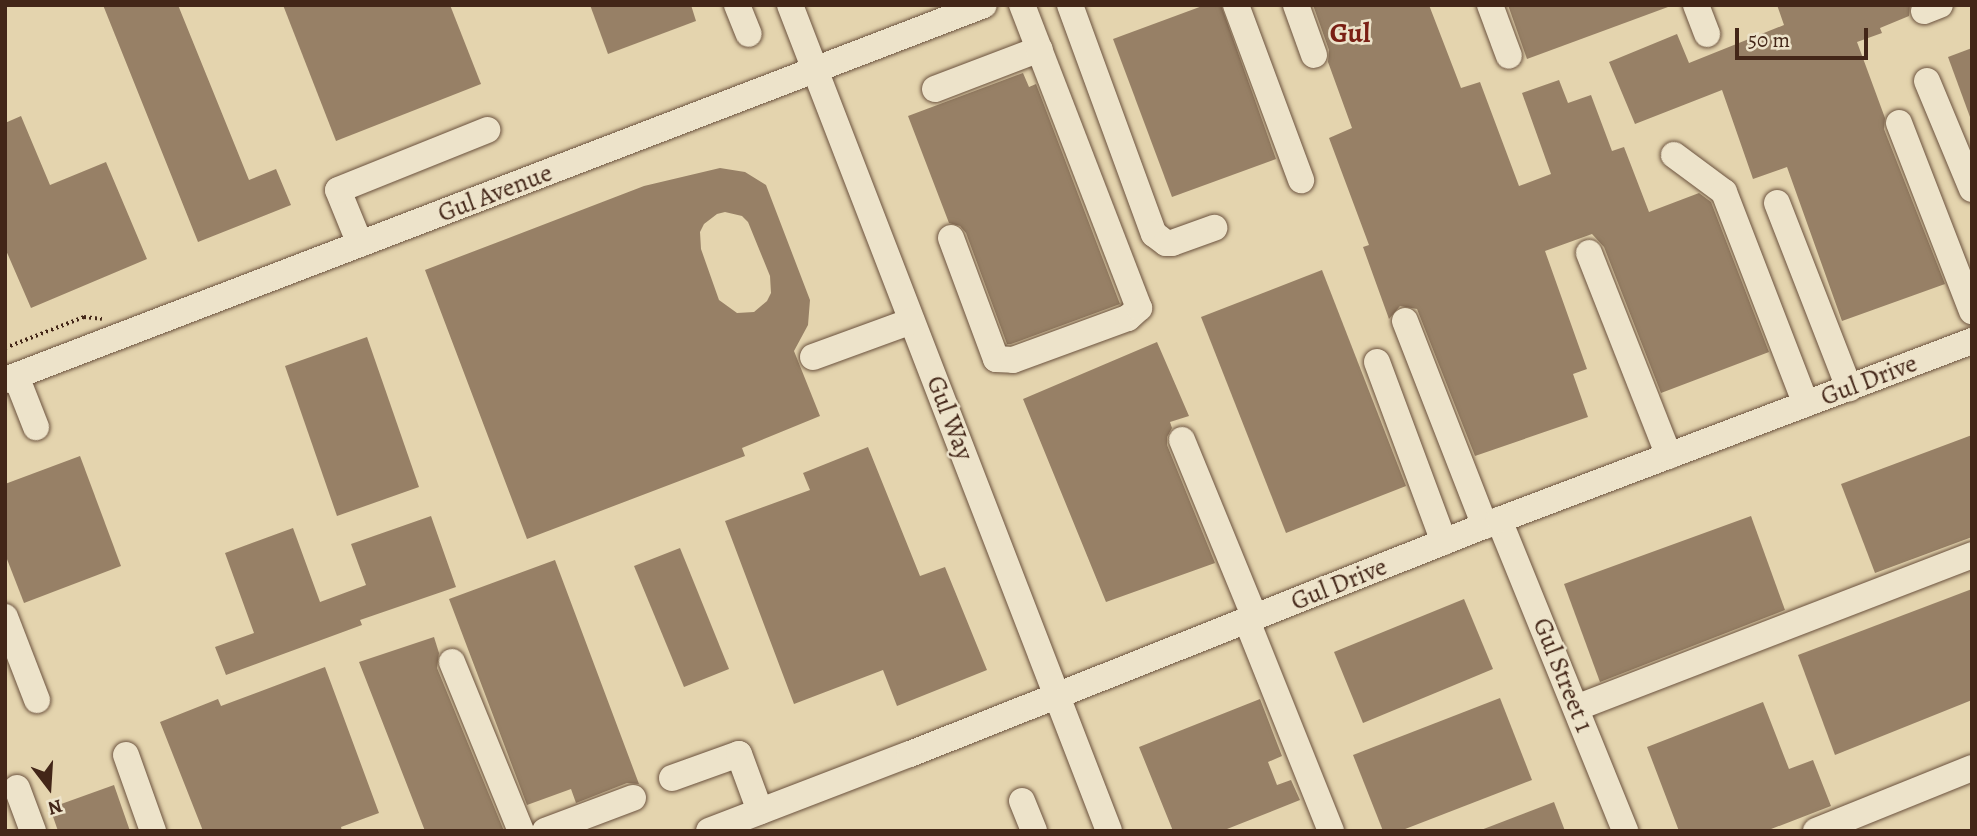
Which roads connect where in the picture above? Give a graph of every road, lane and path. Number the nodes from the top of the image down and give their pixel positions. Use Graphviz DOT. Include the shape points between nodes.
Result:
graph roads {
  1 [pos="737,5"];
  2 [pos="790,5"];
  3 [pos="1022,5"];
  4 [pos="1070,5"];
  5 [pos="1236,5"];
  6 [pos="1296,5"];
  7 [pos="1490,5"];
  8 [pos="1696,5"];
  9 [pos="970,8"];
  10 [pos="749,34"];
  11 [pos="1707,34"];
  12 [pos="1040,49"];
  13 [pos="1314,55"];
  14 [pos="1509,56"];
  15 [pos="814,70"];
  16 [pos="1927,81"];
  17 [pos="935,89"];
  18 [pos="1899,123"];
  19 [pos="487,130"];
  20 [pos="1674,155"];
  21 [pos="1301,180"];
  22 [pos="1972,189"];
  23 [pos="1777,203"];
  24 [pos="1214,228"];
  25 [pos="951,238"];
  26 [pos="360,244"];
  27 [pos="1589,253"];
  28 [pos="1972,311"];
  29 [pos="912,321"];
  30 [pos="1405,321"];
  31 [pos="1972,341"];
  32 [pos="813,357"];
  33 [pos="1377,362"];
  34 [pos="11,378"];
  35 [pos="1849,388"];
  36 [pos="1807,404"];
  37 [pos="36,428"];
  38 [pos="1182,440"];
  39 [pos="1669,456"];
  40 [pos="1492,523"];
  41 [pos="1444,542"];
  42 [pos="1972,555"];
  43 [pos="5,617"];
  44 [pos="1251,619"];
  45 [pos="452,662"];
  46 [pos="1058,695"];
  47 [pos="37,700"];
  48 [pos="1576,708"];
  49 [pos="126,755"];
  50 [pos="1972,768"];
  51 [pos="671,778"];
  52 [pos="17,788"];
  53 [pos="633,798"];
  54 [pos="1023,802"];
  55 [pos="749,820"];
  56 [pos="33,831"];
  57 [pos="153,831"];
  58 [pos="521,831"];
  59 [pos="545,831"];
  60 [pos="709,831"];
  61 [pos="1034,831"];
  62 [pos="1109,831"];
  63 [pos="1331,831"];
  64 [pos="1626,831"];
  65 [pos="1816,831"];
  1 -- 10 [label="street"];
  2 -- 15 [label="street, Gul Way"];
  3 -- 12 [label="street"];
  4 -- 24 [label="street" via="1154,234 1172,243"];
  5 -- 21 [label="street"];
  6 -- 13 [label="street"];
  7 -- 14 [label="street"];
  8 -- 11 [label="street"];
  9 -- 15 [label="street, Gul Avenue"];
  12 -- 17 [label="street"];
  12 -- 25 [label="street" via="1139,308 1128,318 1013,360 996,359"];
  15 -- 26 [label="street, Gul Avenue"];
  15 -- 29 [label="street, Gul Way"];
  16 -- 22 [label="street"];
  18 -- 28 [label="street"];
  19 -- 26 [label="street" via="338,190"];
  20 -- 36 [label="street" via="1724,192"];
  23 -- 35 [label="street"];
  26 -- 34 [label="street, Gul Avenue"];
  27 -- 39 [label="street"];
  29 -- 32 [label="street"];
  29 -- 46 [label="street, Gul Way"];
  30 -- 40 [label="street, Gul Street 1"];
  31 -- 35 [label="street, Gul Drive"];
  33 -- 41 [label="street"];
  34 -- 37 [label="street"];
  35 -- 36 [label="street, Gul Drive"];
  36 -- 39 [label="street, Gul Drive"];
  38 -- 44 [label="street"];
  39 -- 40 [label="street, Gul Drive"];
  40 -- 41 [label="street, Gul Drive"];
  40 -- 48 [label="street, Gul Street 1"];
  41 -- 44 [label="street, Gul Drive"];
  42 -- 48 [label="street"];
  43 -- 47 [label="street"];
  44 -- 46 [label="street, Gul Drive"];
  44 -- 63 [label="street"];
  45 -- 58 [label="street"];
  46 -- 55 [label="street, Gul Drive"];
  46 -- 62 [label="street, Gul Way"];
  48 -- 64 [label="street, Gul Street 1"];
  49 -- 57 [label="street"];
  50 -- 65 [label="street"];
  51 -- 55 [label="street" via="739,754"];
  52 -- 56 [label="street"];
  53 -- 59 [label="street"];
  54 -- 61 [label="street"];
  55 -- 60 [label="street, Gul Drive"];
}
